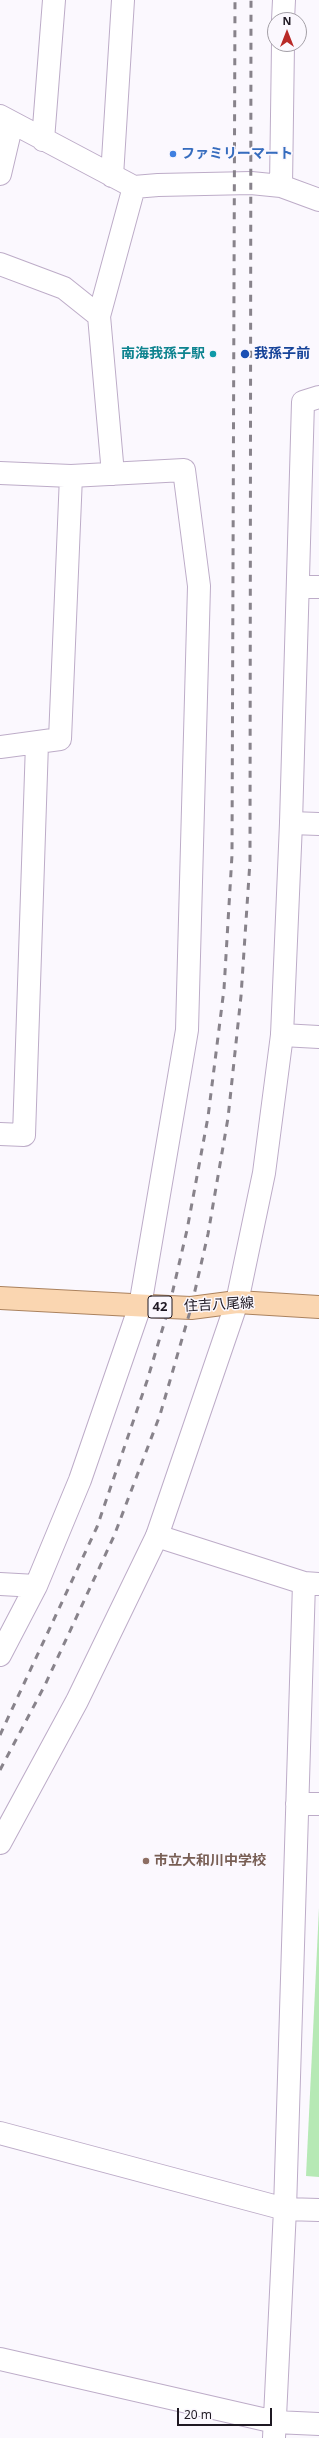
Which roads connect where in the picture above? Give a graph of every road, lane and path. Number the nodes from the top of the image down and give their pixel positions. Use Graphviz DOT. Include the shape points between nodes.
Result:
graph roads {
  1 [pos="54,0"];
  2 [pos="122,0"];
  3 [pos="284,0"];
  4 [pos="283,12"];
  5 [pos="283,52"];
  6 [pos="6,119"];
  7 [pos="43,140"];
  8 [pos="0,174"];
  9 [pos="112,176"];
  10 [pos="281,186"];
  11 [pos="134,187"];
  12 [pos="319,200"];
  13 [pos="0,264"];
  14 [pos="99,316"];
  15 [pos="319,397"];
  16 [pos="0,473"];
  17 [pos="114,474"];
  18 [pos="71,476"];
  19 [pos="309,587"];
  20 [pos="37,743"];
  21 [pos="0,748"];
  22 [pos="291,823"];
  23 [pos="319,824"];
  24 [pos="282,1036"];
  25 [pos="319,1037"];
  26 [pos="0,1134"];
  27 [pos="0,1298"];
  28 [pos="237,1302"];
  29 [pos="140,1306"];
  30 [pos="319,1307"];
  31 [pos="157,1536"];
  32 [pos="311,1583"];
  33 [pos="0,1584"];
  34 [pos="36,1586"];
  35 [pos="0,1655"];
  36 [pos="297,1804"];
  37 [pos="319,1804"];
  38 [pos="0,1843"];
  39 [pos="0,2133"];
  40 [pos="285,2209"];
  41 [pos="319,2210"];
  42 [pos="0,2359"];
  43 [pos="319,2424"];
  44 [pos="274,2430"];
  1 -- 7 [label="street"];
  2 -- 9 [label="street"];
  3 -- 4 [label="street"];
  5 -- 10 [label="street"];
  6 -- 7 [label="street"];
  6 -- 8 [label="street"];
  7 -- 9 [label="street"];
  9 -- 11 [label="street"];
  10 -- 11 [label="street" via="166,184"];
  10 -- 12 [label="street"];
  11 -- 14 [label="street"];
  13 -- 14 [label="street" via="64,288"];
  14 -- 17 [label="street"];
  15 -- 19 [label="street" via="303,402"];
  16 -- 18 [label="street"];
  17 -- 18 [label="street"];
  17 -- 29 [label="street" via="184,470 199,586 187,1030"];
  18 -- 20 [label="street" via="60,739"];
  19 -- 22 [label="street"];
  20 -- 21 [label="street"];
  20 -- 26 [label="street" via="24,1135"];
  22 -- 23 [label="street"];
  22 -- 24 [label="street"];
  24 -- 25 [label="street"];
  24 -- 28 [label="street" via="264,1173"];
  27 -- 29 [label="main road, 住吉八尾線 / 42"];
  28 -- 29 [label="main road, 住吉八尾線 / 42" via="191,1308"];
  28 -- 30 [label="main road, 住吉八尾線 / 42"];
  28 -- 31 [label="street"];
  29 -- 34 [label="street" via="80,1480"];
  31 -- 32 [label="street"];
  31 -- 38 [label="street" via="77,1701"];
  32 -- 36 [label="street"];
  33 -- 34 [label="street"];
  34 -- 35 [label="street"];
  36 -- 37 [label="street"];
  36 -- 40 [label="street"];
  39 -- 40 [label="street"];
  40 -- 41 [label="street"];
  40 -- 44 [label="street"];
  42 -- 44 [label="street"];
  43 -- 44 [label="street"];
}
